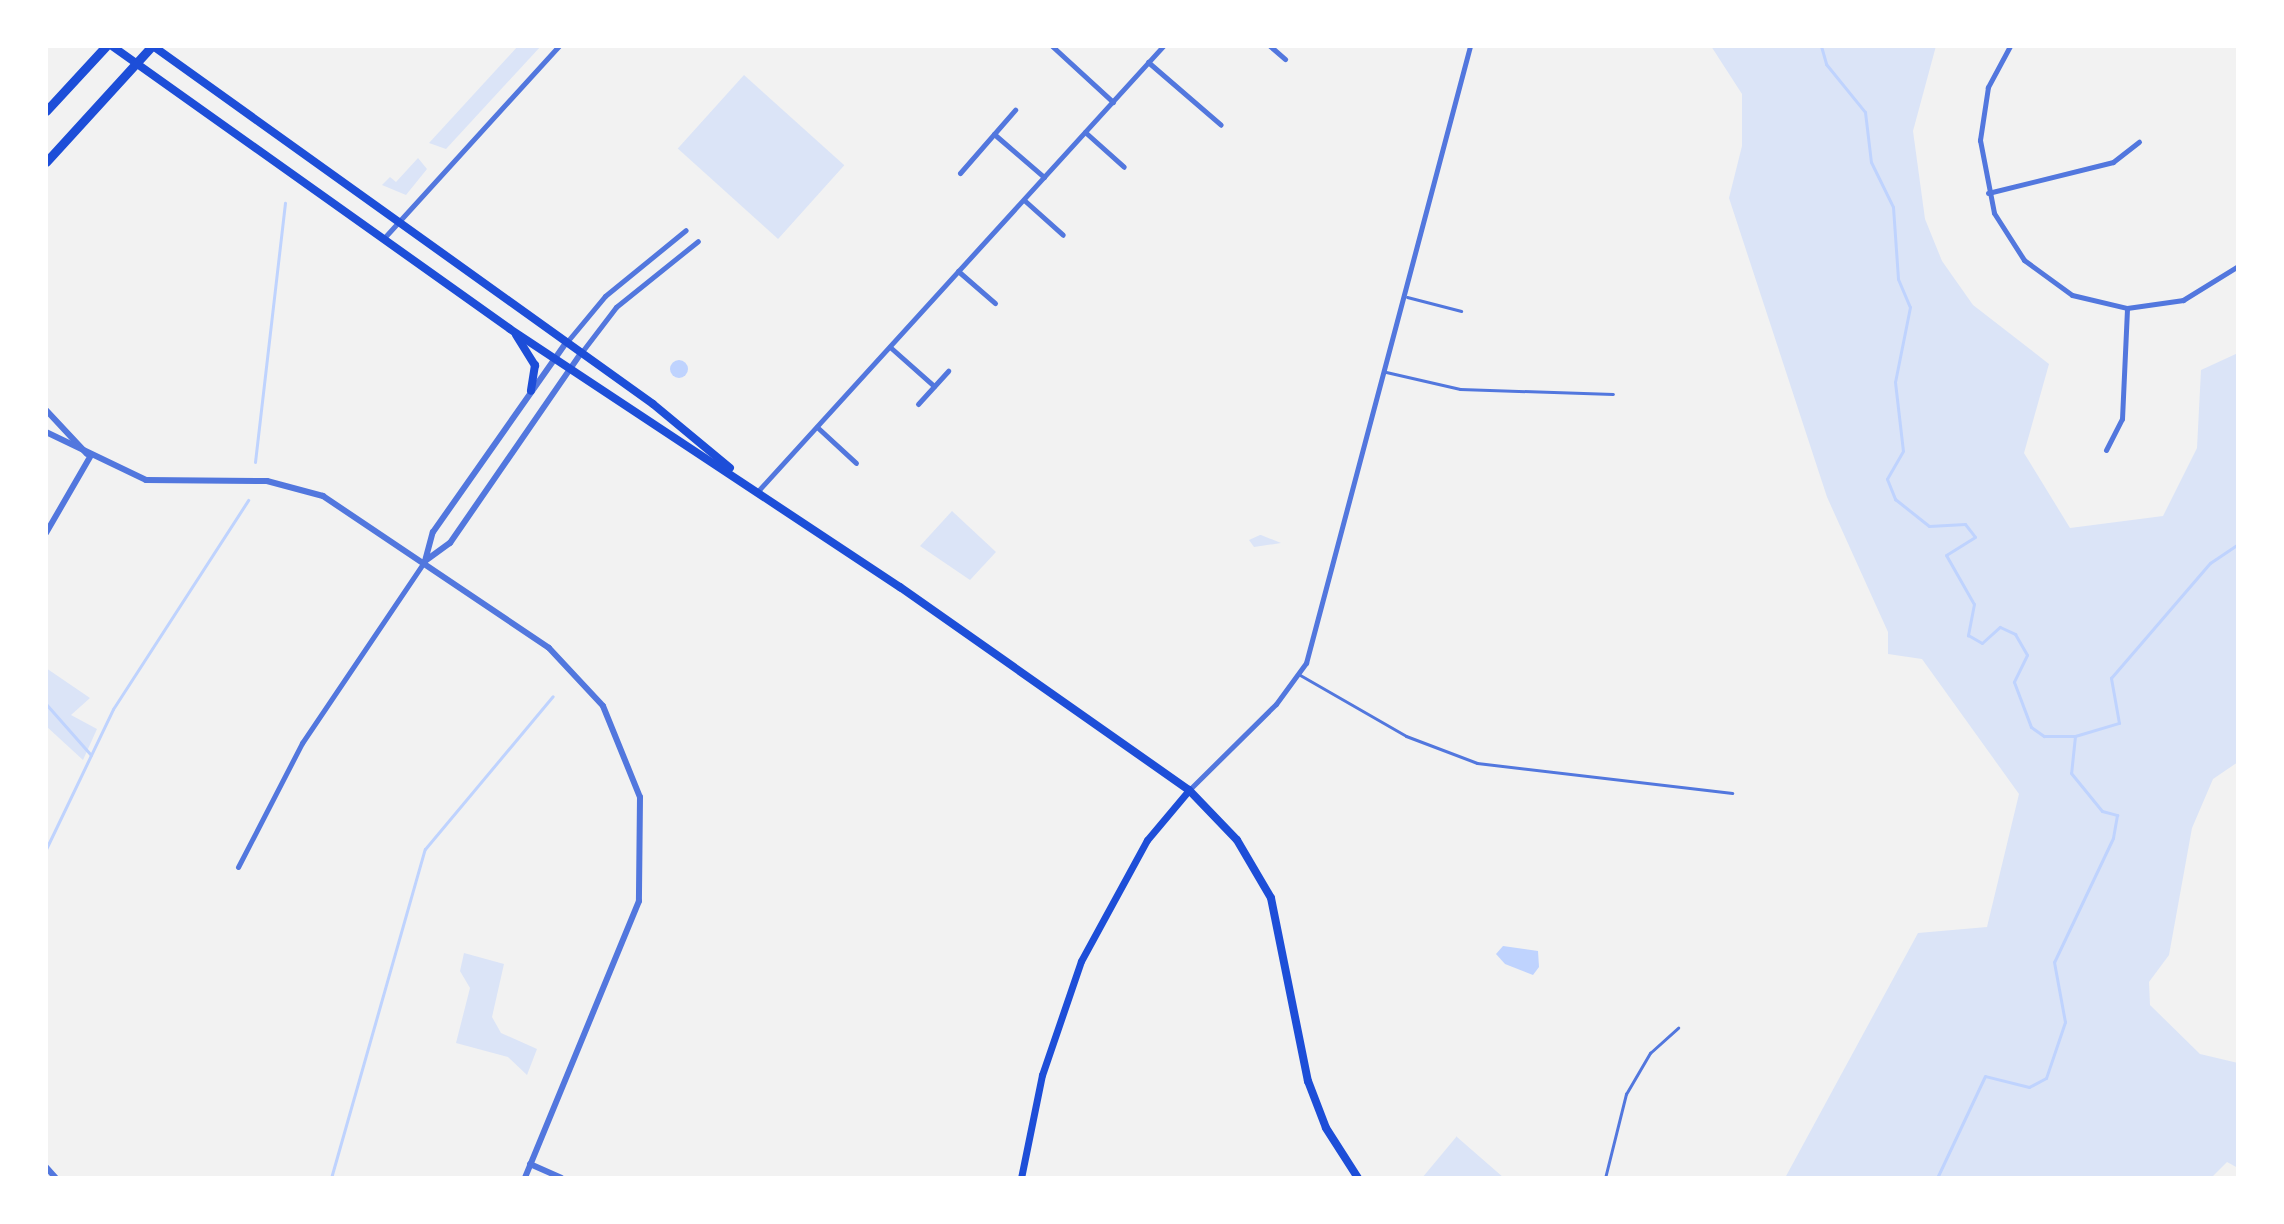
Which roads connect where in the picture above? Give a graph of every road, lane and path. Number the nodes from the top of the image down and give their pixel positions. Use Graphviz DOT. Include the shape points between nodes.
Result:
graph roads {
  1 [pos="109,46"];
  2 [pos="153,46"];
  3 [pos="559,46"];
  4 [pos="1052,46"];
  5 [pos="1163,46"];
  6 [pos="1270,46"];
  7 [pos="1470,46"];
  8 [pos="2010,46"];
  9 [pos="1285,59"];
  10 [pos="1148,62"];
  11 [pos="136,64"];
  12 [pos="1113,102"];
  13 [pos="1015,110"];
  14 [pos="46,111"];
  15 [pos="1221,125"];
  16 [pos="1085,132"];
  17 [pos="994,134"];
  18 [pos="2139,142"];
  19 [pos="46,162"];
  20 [pos="1124,167"];
  21 [pos="960,173"];
  22 [pos="1044,177"];
  23 [pos="1988,193"];
  24 [pos="1024,200"];
  25 [pos="398,223"];
  26 [pos="686,230"];
  27 [pos="1063,235"];
  28 [pos="384,238"];
  29 [pos="698,241"];
  30 [pos="2238,266"];
  31 [pos="958,271"];
  32 [pos="1407,297"];
  33 [pos="995,303"];
  34 [pos="2127,308"];
  35 [pos="1461,311"];
  36 [pos="510,329"];
  37 [pos="566,343"];
  38 [pos="890,347"];
  39 [pos="581,353"];
  40 [pos="555,357"];
  41 [pos="571,368"];
  42 [pos="948,371"];
  43 [pos="1386,372"];
  44 [pos="934,386"];
  45 [pos="531,391"];
  46 [pos="1613,394"];
  47 [pos="918,404"];
  48 [pos="46,410"];
  49 [pos="817,427"];
  50 [pos="46,432"];
  51 [pos="2106,450"];
  52 [pos="90,457"];
  53 [pos="856,463"];
  54 [pos="758,491"];
  55 [pos="46,533"];
  56 [pos="425,561"];
  57 [pos="1300,675"];
  58 [pos="1189,790"];
  59 [pos="1732,793"];
  60 [pos="238,867"];
  61 [pos="1678,1028"];
  62 [pos="530,1164"];
  63 [pos="46,1167"];
  64 [pos="56,1178"];
  65 [pos="525,1178"];
  66 [pos="561,1178"];
  67 [pos="1021,1178"];
  68 [pos="1358,1178"];
  69 [pos="1605,1178"];
  1 -- 11 [label="main road"];
  1 -- 14 [label="highway"];
  2 -- 11 [label="highway"];
  2 -- 25 [label="main road"];
  3 -- 25 [label="street"];
  4 -- 12 [label="street"];
  5 -- 10 [label="street"];
  6 -- 9 [label="street"];
  7 -- 32 [label="street"];
  8 -- 23 [label="street" via="1982,108"];
  10 -- 12 [label="street"];
  10 -- 15 [label="street"];
  11 -- 19 [label="highway"];
  11 -- 28 [label="main road"];
  12 -- 16 [label="street"];
  13 -- 17 [label="street"];
  16 -- 20 [label="street"];
  16 -- 22 [label="street"];
  17 -- 21 [label="street"];
  17 -- 22 [label="street"];
  18 -- 23 [label="street" via="2113,162"];
  22 -- 24 [label="street"];
  23 -- 34 [label="street" via="2011,244 2039,274 2085,300"];
  24 -- 27 [label="street"];
  24 -- 31 [label="street"];
  25 -- 28 [label="street"];
  25 -- 37 [label="main road"];
  26 -- 37 [label="street" via="605,296"];
  28 -- 36 [label="main road"];
  29 -- 39 [label="street" via="616,307"];
  30 -- 34 [label="street" via="2183,300"];
  31 -- 33 [label="street"];
  31 -- 38 [label="street"];
  32 -- 35 [label="lane"];
  32 -- 43 [label="street"];
  34 -- 51 [label="street" via="2121,425"];
  36 -- 40 [label="main road"];
  36 -- 45 [label="main road" via="535,365"];
  37 -- 39 [label="main road"];
  37 -- 40 [label="street"];
  38 -- 44 [label="street"];
  38 -- 49 [label="street"];
  39 -- 41 [label="street"];
  39 -- 54 [label="main road"];
  40 -- 41 [label="main road"];
  40 -- 45 [label="street"];
  41 -- 54 [label="main road"];
  41 -- 56 [label="street" via="450,543"];
  42 -- 44 [label="street"];
  43 -- 46 [label="lane" via="1460,389"];
  43 -- 57 [label="street"];
  44 -- 47 [label="street"];
  45 -- 56 [label="street" via="433,532"];
  48 -- 52 [label="street"];
  49 -- 53 [label="street"];
  49 -- 54 [label="street"];
  50 -- 52 [label="street"];
  52 -- 55 [label="street"];
  52 -- 56 [label="street" via="162,484 248,480 305,489"];
  54 -- 58 [label="main road"];
  56 -- 60 [label="street" via="302,743"];
  56 -- 62 [label="street" via="581,677 611,719 640,797 644,869 635,917"];
  57 -- 58 [label="street"];
  57 -- 59 [label="lane" via="1406,736 1477,763"];
  58 -- 67 [label="main road" via="1147,840 1081,961 1046,1060"];
  58 -- 68 [label="main road" via="1237,840 1271,898 1308,1081"];
  61 -- 69 [label="lane" via="1650,1053 1626,1094"];
  62 -- 65 [label="street"];
  62 -- 66 [label="street"];
  63 -- 64 [label="street"];
}
